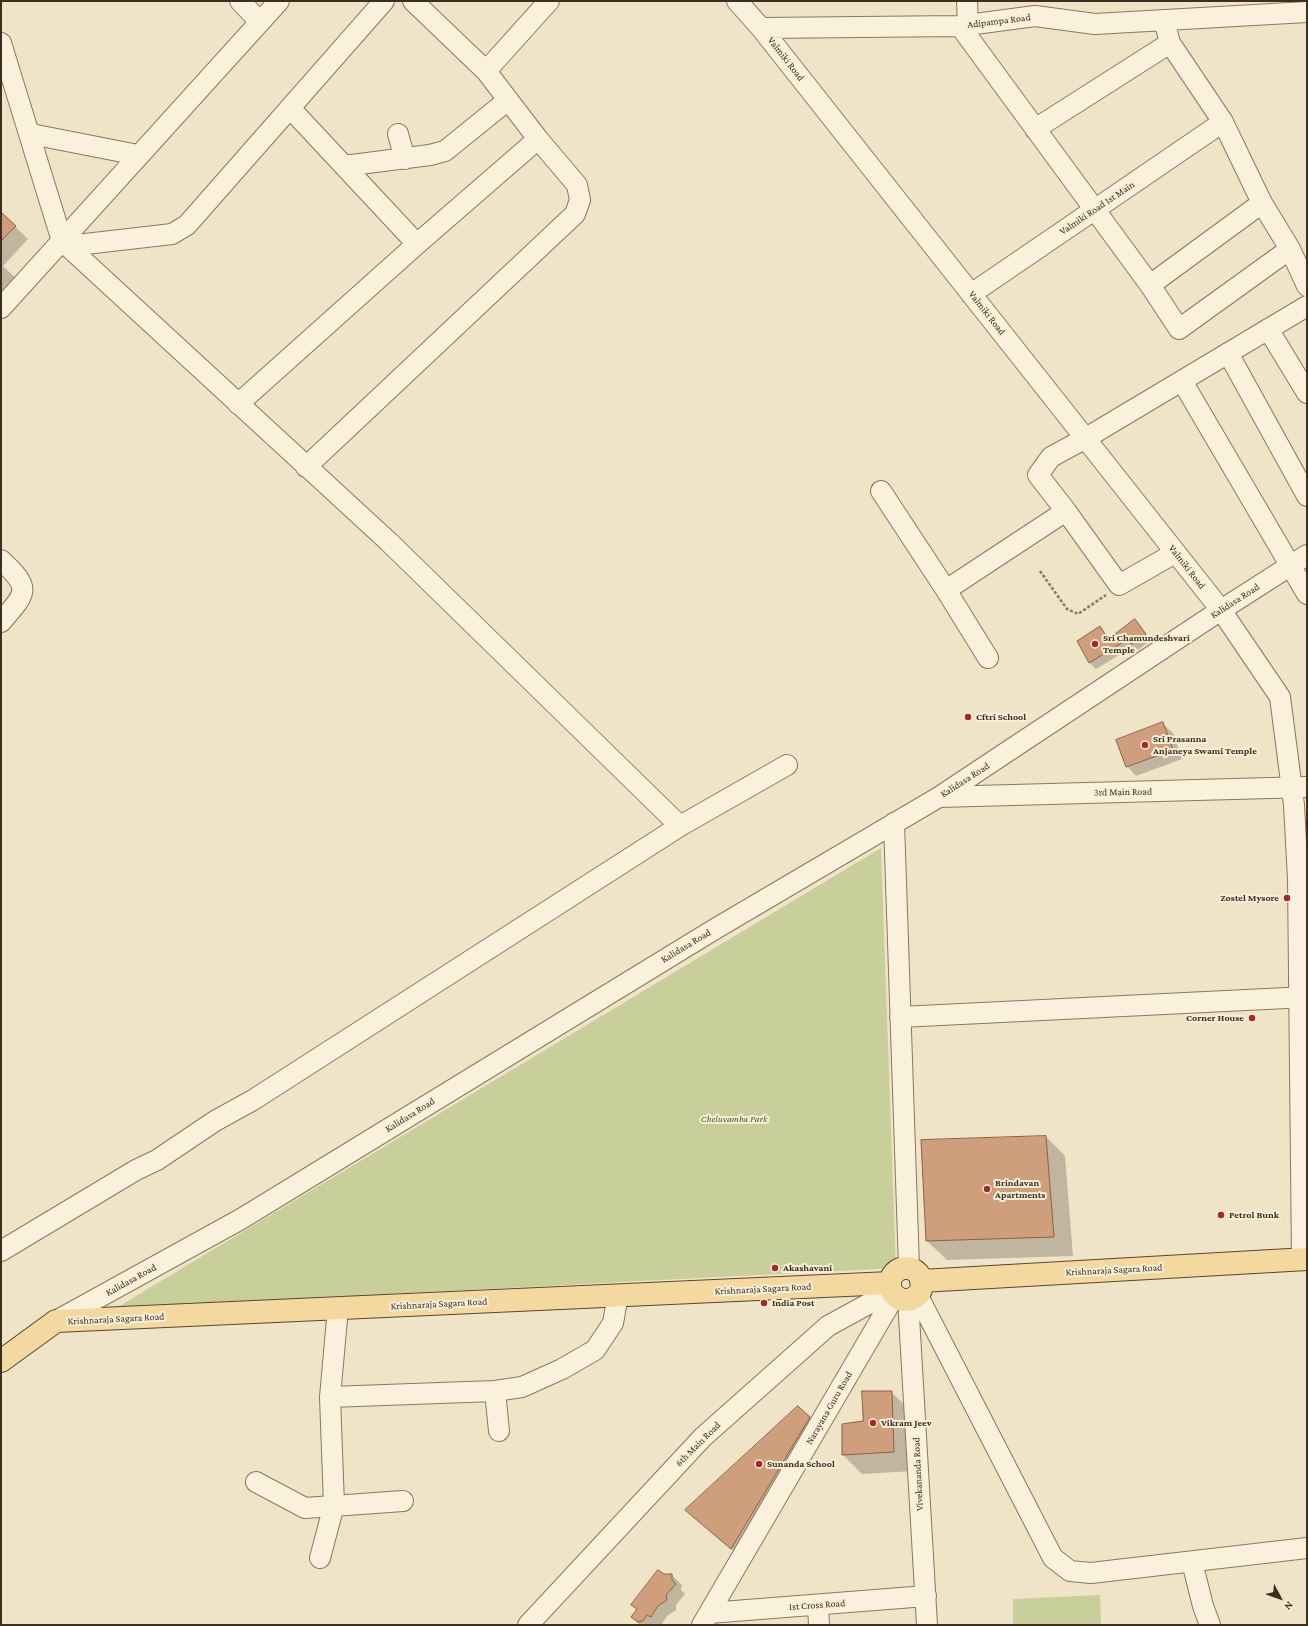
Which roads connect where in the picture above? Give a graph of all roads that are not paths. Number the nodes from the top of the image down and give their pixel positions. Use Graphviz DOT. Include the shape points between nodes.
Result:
graph roads {
  1 [pos="240,1"];
  2 [pos="279,1"];
  3 [pos="384,1"];
  4 [pos="413,1"];
  5 [pos="549,1"];
  6 [pos="737,1"];
  7 [pos="968,1"];
  8 [pos="1031,8"];
  9 [pos="1219,9"];
  10 [pos="1307,12"];
  11 [pos="1164,20"];
  12 [pos="260,22"];
  13 [pos="964,25"];
  14 [pos="762,28"];
  15 [pos="1,43"];
  16 [pos="1170,43"];
  17 [pos="486,71"];
  18 [pos="508,100"];
  19 [pos="290,108"];
  20 [pos="1223,122"];
  21 [pos="1036,129"];
  22 [pos="30,134"];
  23 [pos="398,134"];
  24 [pos="538,139"];
  25 [pos="138,155"];
  26 [pos="405,159"];
  27 [pos="344,166"];
  28 [pos="1262,203"];
  29 [pos="1094,210"];
  30 [pos="65,244"];
  31 [pos="417,244"];
  32 [pos="1290,249"];
  33 [pos="1150,285"];
  34 [pos="1307,286"];
  35 [pos="972,294"];
  36 [pos="1307,306"];
  37 [pos="1,308"];
  38 [pos="1268,329"];
  39 [pos="1228,353"];
  40 [pos="1182,381"];
  41 [pos="1307,393"];
  42 [pos="238,404"];
  43 [pos="1086,438"];
  44 [pos="306,467"];
  45 [pos="881,491"];
  46 [pos="1307,496"];
  47 [pos="1066,511"];
  48 [pos="1175,553"];
  49 [pos="1307,555"];
  50 [pos="1,560"];
  51 [pos="1290,566"];
  52 [pos="946,590"];
  53 [pos="1307,594"];
  54 [pos="1220,610"];
  55 [pos="1,622"];
  56 [pos="988,658"];
  57 [pos="787,765"];
  58 [pos="1299,788"];
  59 [pos="939,797"];
  60 [pos="894,823"];
  61 [pos="680,826"];
  62 [pos="1302,879"];
  63 [pos="1303,997"];
  64 [pos="900,1017"];
  65 [pos="1,1251"];
  66 [pos="1304,1259"];
  67 [pos="905,1287"];
  68 [pos="618,1295"];
  69 [pos="338,1308"];
  70 [pos="56,1322"];
  71 [pos="2,1359"];
  72 [pos="495,1391"];
  73 [pos="330,1396"];
  74 [pos="499,1432"];
  75 [pos="256,1482"];
  76 [pos="403,1501"];
  77 [pos="334,1505"];
  78 [pos="1307,1548"];
  79 [pos="320,1558"];
  80 [pos="1192,1562"];
  81 [pos="926,1596"];
  82 [pos="818,1615"];
  83 [pos="729,1618"];
  84 [pos="705,1619"];
  85 [pos="528,1625"];
  86 [pos="927,1625"];
  87 [pos="1210,1625"];
  1 -- 12 [label="street"];
  2 -- 12 [label="street"];
  3 -- 19 [label="street"];
  4 -- 17 [label="street"];
  5 -- 17 [label="street"];
  6 -- 14 [label="street, Valmiki Road"];
  7 -- 13 [label="street"];
  8 -- 11 [label="street, Adipampa Road" via="1096,24"];
  8 -- 13 [label="street, Adipampa Road"];
  9 -- 10 [label="street, Adipampa Road"];
  9 -- 11 [label="street, Adipampa Road"];
  11 -- 16 [label="street"];
  12 -- 25 [label="street"];
  13 -- 14 [label="street, Adipampa Road"];
  13 -- 21 [label="street"];
  14 -- 35 [label="street, Valmiki Road"];
  15 -- 22 [label="street"];
  16 -- 20 [label="street"];
  16 -- 21 [label="street"];
  17 -- 18 [label="street"];
  18 -- 24 [label="street"];
  18 -- 26 [label="street" via="445,151"];
  19 -- 27 [label="street"];
  19 -- 30 [label="street" via="187,226 179,231 172,234"];
  20 -- 28 [label="street"];
  20 -- 29 [label="street, Valmiki Road 1st Main"];
  21 -- 29 [label="street"];
  22 -- 25 [label="street"];
  22 -- 30 [label="street"];
  23 -- 26 [label="street"];
  24 -- 31 [label="street"];
  24 -- 44 [label="street" via="577,185 580,200 575,214"];
  25 -- 30 [label="street"];
  26 -- 27 [label="street"];
  27 -- 31 [label="street"];
  28 -- 32 [label="street"];
  28 -- 33 [label="street"];
  29 -- 33 [label="street"];
  29 -- 35 [label="street, Valmiki Road 1st Main"];
  30 -- 37 [label="street"];
  30 -- 42 [label="street"];
  31 -- 42 [label="street"];
  32 -- 33 [label="street" via="1179,329"];
  32 -- 34 [label="street"];
  35 -- 43 [label="street, Valmiki Road"];
  36 -- 38 [label="street"];
  38 -- 39 [label="street"];
  38 -- 41 [label="street"];
  39 -- 40 [label="street"];
  39 -- 46 [label="street"];
  40 -- 43 [label="street"];
  40 -- 51 [label="street"];
  42 -- 44 [label="street"];
  43 -- 47 [label="street" via="1051,457 1038,475"];
  43 -- 48 [label="street, Valmiki Road"];
  44 -- 61 [label="street" via="389,542"];
  45 -- 52 [label="street"];
  47 -- 48 [label="street" via="1119,586"];
  47 -- 52 [label="street"];
  48 -- 54 [label="street, Valmiki Road"];
  49 -- 51 [label="street, Kalidasa Road"];
  50 -- 55 [label="street" via="17,575 23,586 23,595"];
  51 -- 53 [label="street"];
  51 -- 54 [label="street, Kalidasa Road"];
  52 -- 56 [label="street"];
  54 -- 58 [label="street, Valmiki Road" via="1280,697"];
  54 -- 59 [label="street, Kalidasa Road"];
  57 -- 61 [label="street"];
  58 -- 59 [label="street, 3rd Main Road"];
  58 -- 62 [label="street, Valmiki Road"];
  59 -- 60 [label="street, Kalidasa Road"];
  60 -- 64 [label="street, Vivekananda Road"];
  60 -- 70 [label="street, Kalidasa Road" via="715,929 241,1219"];
  61 -- 65 [label="street" via="253,1100 215,1121 157,1160"];
  62 -- 63 [label="street, Valmiki Road"];
  63 -- 64 [label="street"];
  63 -- 66 [label="street, Valmiki Road"];
  64 -- 67 [label="street, Vivekananda Road"];
  66 -- 67 [label="main road, Krishnaraja Sagara Road"];
  67 -- 68 [label="main road, Krishnaraja Sagara Road"];
  67 -- 80 [label="street" via="1053,1558 1070,1571 1091,1573"];
  67 -- 81 [label="street, Vivekananda Road"];
  67 -- 84 [label="street, Narayana Guru Road"];
  67 -- 85 [label="street, 6th Main Road" via="828,1326 703,1437"];
  68 -- 69 [label="main road, Krishnaraja Sagara Road"];
  68 -- 72 [label="street" via="614,1323 595,1350 562,1369 522,1387"];
  69 -- 70 [label="main road, Krishnaraja Sagara Road"];
  69 -- 73 [label="street"];
  70 -- 71 [label="main road, Krishnaraja Sagara Road"];
  72 -- 73 [label="street"];
  72 -- 74 [label="street"];
  73 -- 77 [label="street"];
  75 -- 77 [label="street" via="305,1508"];
  76 -- 77 [label="street"];
  77 -- 79 [label="street"];
  78 -- 80 [label="street"];
  80 -- 87 [label="street" via="1202,1606"];
  81 -- 82 [label="street, 1st Cross Road"];
  81 -- 86 [label="street, Vivekananda Road"];
  82 -- 83 [label="street, 1st Cross Road"];
  83 -- 84 [label="street, 1st Cross Road"];
}
